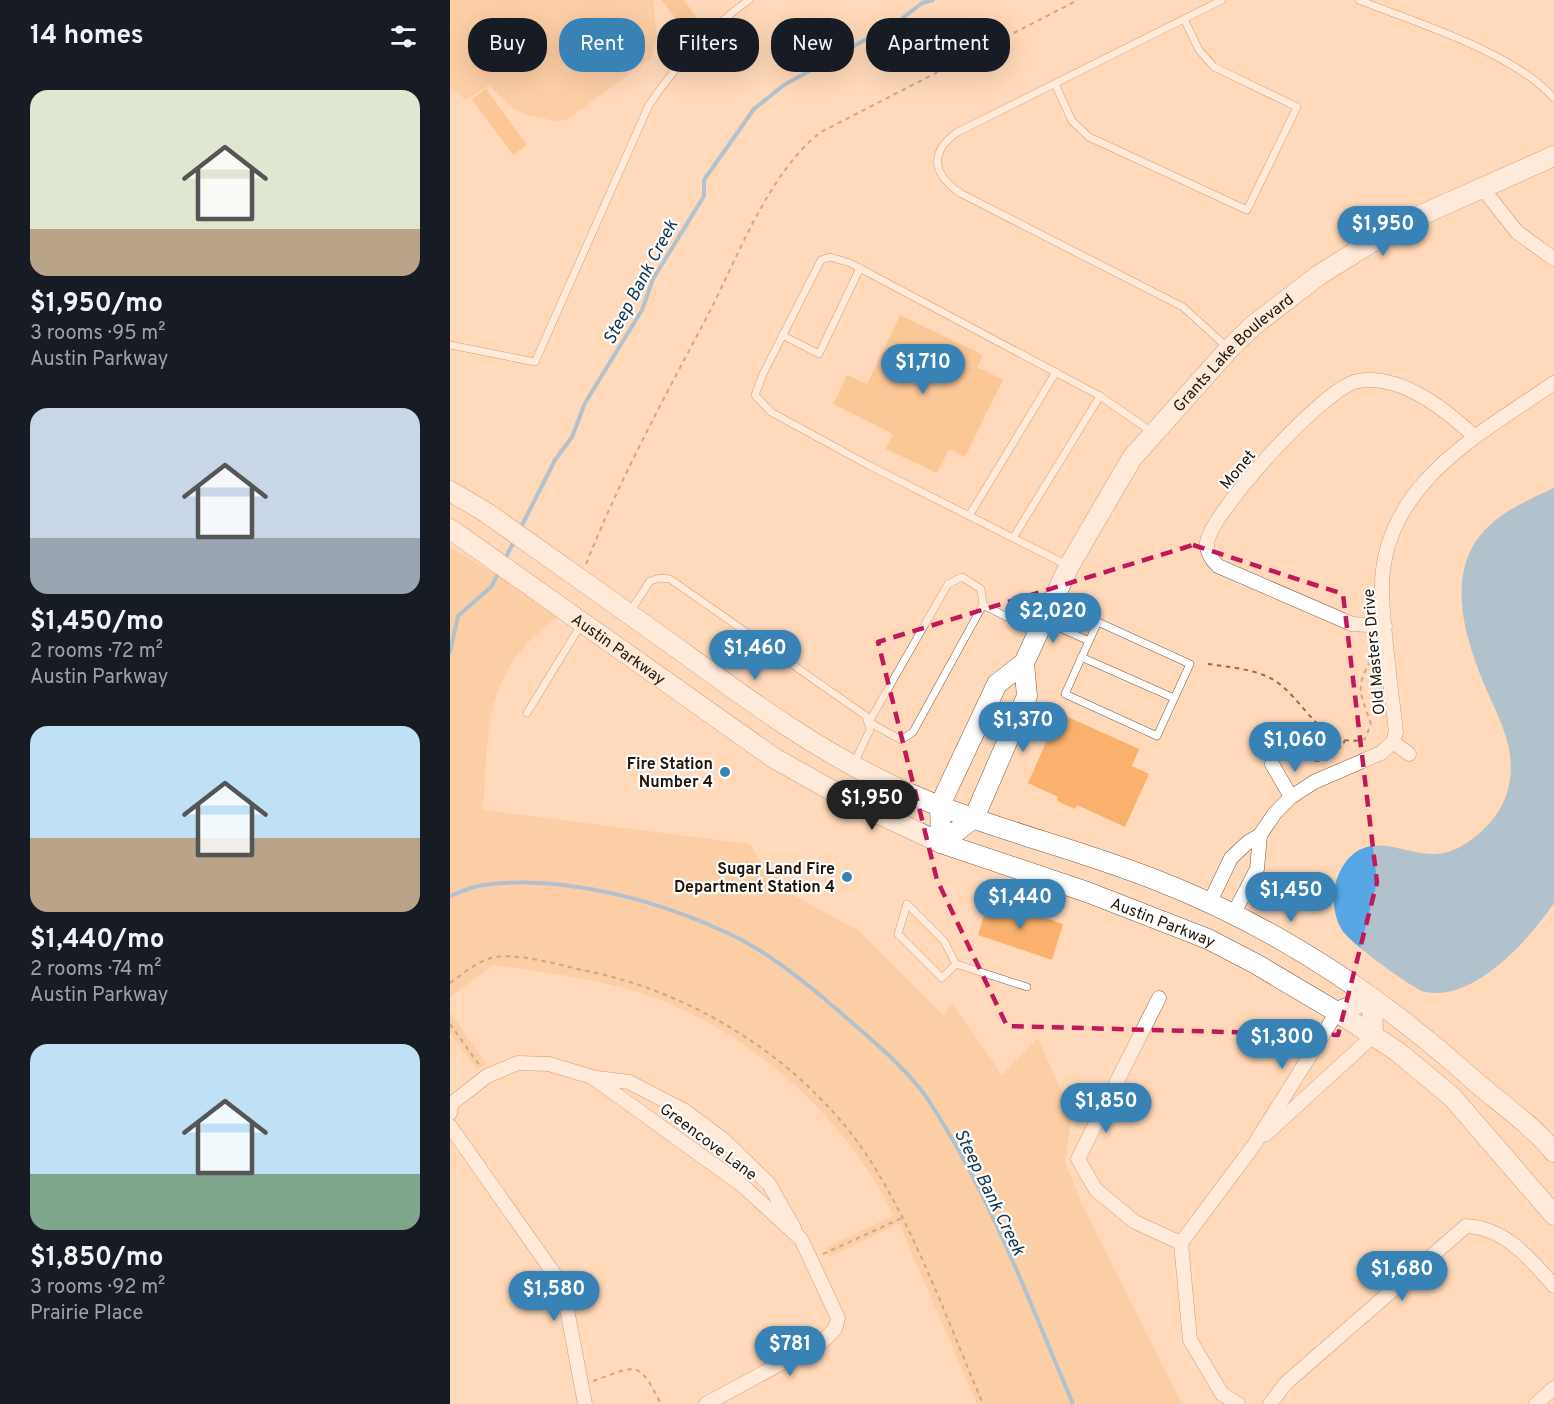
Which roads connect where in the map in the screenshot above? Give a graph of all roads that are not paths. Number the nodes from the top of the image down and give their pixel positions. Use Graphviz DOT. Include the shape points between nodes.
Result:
graph roads {
  1 [pos="749,0"];
  2 [pos="1222,0"];
  3 [pos="1359,0"];
  4 [pos="1184,19"];
  5 [pos="1055,84"];
  6 [pos="1554,98"];
  7 [pos="1554,156"];
  8 [pos="1483,189"];
  9 [pos="1554,259"];
  10 [pos="860,268"];
  11 [pos="782,335"];
  12 [pos="450,345"];
  13 [pos="1229,349"];
  14 [pos="1056,372"];
  15 [pos="1554,383"];
  16 [pos="1100,396"];
  17 [pos="1154,433"];
  18 [pos="1475,437"];
  19 [pos="450,490"];
  20 [pos="969,516"];
  21 [pos="450,529"];
  22 [pos="1013,538"];
  23 [pos="1069,566"];
  24 [pos="983,605"];
  25 [pos="629,614"];
  26 [pos="584,621"];
  27 [pos="1040,626"];
  28 [pos="1385,626"];
  29 [pos="1089,640"];
  30 [pos="1082,657"];
  31 [pos="1024,663"];
  32 [pos="1174,698"];
  33 [pos="527,713"];
  34 [pos="869,722"];
  35 [pos="1393,742"];
  36 [pos="1409,754"];
  37 [pos="1272,764"];
  38 [pos="853,766"];
  39 [pos="1291,797"];
  40 [pos="940,805"];
  41 [pos="974,818"];
  42 [pos="1260,836"];
  43 [pos="941,843"];
  44 [pos="1210,902"];
  45 [pos="1234,913"];
  46 [pos="956,964"];
  47 [pos="1027,987"];
  48 [pos="1159,998"];
  49 [pos="1372,998"];
  50 [pos="1337,1012"];
  51 [pos="1373,1036"];
  52 [pos="592,1077"];
  53 [pos="450,1113"];
  54 [pos="450,1126"];
  55 [pos="1254,1145"];
  56 [pos="1554,1152"];
  57 [pos="1554,1215"];
  58 [pos="801,1239"];
  59 [pos="1181,1243"];
  60 [pos="1554,1286"];
  61 [pos="1554,1388"];
  62 [pos="585,1404"];
  63 [pos="706,1404"];
  64 [pos="1238,1404"];
  65 [pos="1270,1404"];
  66 [pos="1536,1404"];
  1 -- 12 [label="lane" via="711,30 671,72 650,105 535,362"];
  2 -- 4 [label="lane"];
  3 -- 6 [label="lane" via="1509,63"];
  4 -- 5 [label="lane"];
  4 -- 5 [label="lane" via="1199,50 1214,67 1297,107 1247,210 1089,137 1072,121"];
  5 -- 13 [label="lane" via="949,138 938,156 939,173 946,184 1183,307"];
  7 -- 8 [label="main road, Grants Lake Boulevard"];
  8 -- 9 [label="street" via="1517,232"];
  8 -- 13 [label="main road, Grants Lake Boulevard" via="1401,224 1318,275"];
  10 -- 11 [label="lane" via="830,257 821,260"];
  10 -- 11 [label="lane" via="819,354"];
  10 -- 14 [label="lane"];
  11 -- 20 [label="lane" via="755,395 771,412"];
  13 -- 17 [label="main road, Grants Lake Boulevard"];
  14 -- 16 [label="lane"];
  14 -- 20 [label="lane"];
  15 -- 18 [label="street, Old Masters Drive"];
  16 -- 17 [label="lane"];
  16 -- 22 [label="lane"];
  17 -- 23 [label="main road, Grants Lake Boulevard" via="1132,458"];
  18 -- 28 [label="street, Old Masters Drive" via="1424,480 1400,518 1385,564"];
  18 -- 28 [label="street, Monet" via="1427,399 1374,380 1357,381 1333,394 1280,445 1246,481 1213,526 1207,548 1218,566 1352,624"];
  19 -- 25 [label="main road, Austin Parkway"];
  20 -- 22 [label="lane"];
  21 -- 26 [label="main road, Austin Parkway"];
  22 -- 23 [label="lane"];
  23 -- 27 [label="main road, Grants Lake Boulevard"];
  24 -- 27 [label="lane"];
  24 -- 34 [label="lane" via="913,732 901,740"];
  24 -- 34 [label="lane" via="981,590 962,577 948,584"];
  25 -- 34 [label="lane" via="650,581 670,579 866,716"];
  25 -- 38 [label="main road, Austin Parkway" via="763,710"];
  26 -- 33 [label="lane"];
  26 -- 43 [label="main road, Austin Parkway" via="774,758 847,799"];
  27 -- 29 [label="lane"];
  27 -- 31 [label="main road, Grants Lake Boulevard"];
  28 -- 35 [label="street, Old Masters Drive"];
  29 -- 30 [label="lane"];
  29 -- 32 [label="lane" via="1098,622 1190,664"];
  30 -- 32 [label="lane"];
  30 -- 32 [label="lane" via="1065,694 1157,736"];
  31 -- 40 [label="main road, Grants Lake Boulevard" via="997,684"];
  31 -- 41 [label="main road, Grants Lake Boulevard" via="1027,696"];
  34 -- 38 [label="lane" via="870,730"];
  35 -- 36 [label="street"];
  35 -- 39 [label="street" via="1381,753 1314,782"];
  37 -- 39 [label="street"];
  38 -- 40 [label="main road, Austin Parkway"];
  39 -- 42 [label="street"];
  40 -- 41 [label="main road, Austin Parkway"];
  40 -- 43 [label="main road, Grants Lake Boulevard"];
  41 -- 43 [label="main road, Grants Lake Boulevard"];
  41 -- 44 [label="main road, Austin Parkway"];
  42 -- 44 [label="street" via="1231,858"];
  42 -- 45 [label="street" via="1257,869"];
  43 -- 50 [label="main road, Austin Parkway" via="1179,927 1256,964"];
  44 -- 45 [label="main road, Austin Parkway"];
  45 -- 49 [label="main road, Austin Parkway" via="1297,948"];
  46 -- 46 [label="lane" via="944,941 907,904 898,934 942,978"];
  46 -- 47 [label="lane"];
  48 -- 59 [label="street" via="1078,1159 1096,1190 1135,1222"];
  49 -- 50 [label="main road"];
  49 -- 51 [label="main road"];
  49 -- 56 [label="main road, Austin Parkway" via="1437,1047"];
  50 -- 51 [label="main road, Austin Parkway"];
  50 -- 55 [label="street"];
  51 -- 55 [label="street"];
  51 -- 57 [label="main road, Austin Parkway" via="1452,1097"];
  52 -- 53 [label="street, Greencove Lane" via="549,1064 518,1063 487,1076 452,1104"];
  52 -- 58 [label="street, Greencove Lane" via="742,1185"];
  52 -- 58 [label="street, Greencove Lane" via="629,1082 685,1111 724,1140 769,1184"];
  54 -- 62 [label="street" via="557,1278 565,1299"];
  55 -- 59 [label="street"];
  58 -- 63 [label="street, Greencove Lane" via="838,1318 835,1329 824,1340"];
  59 -- 64 [label="street" via="1190,1340 1222,1394"];
  60 -- 65 [label="street" via="1521,1248 1482,1227 1466,1226 1286,1383"];
  61 -- 66 [label="street"];
}
